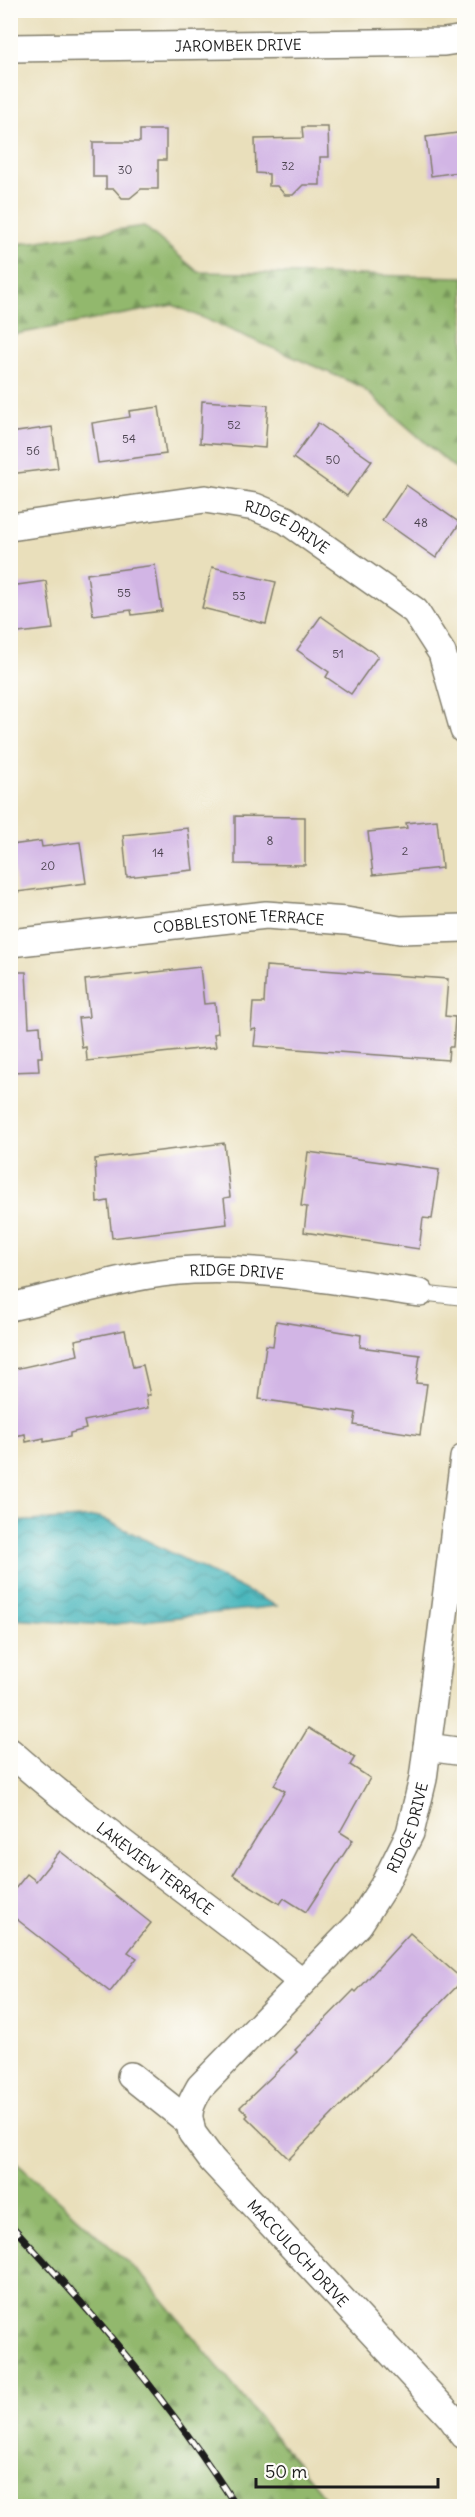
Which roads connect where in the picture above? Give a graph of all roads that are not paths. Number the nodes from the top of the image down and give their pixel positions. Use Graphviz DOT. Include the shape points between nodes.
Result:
graph roads {
  1 [pos="465,39"];
  2 [pos="10,48"];
  3 [pos="10,527"];
  4 [pos="465,729"];
  5 [pos="465,928"];
  6 [pos="10,943"];
  7 [pos="420,1293"];
  8 [pos="465,1298"];
  9 [pos="10,1307"];
  10 [pos="465,1458"];
  11 [pos="427,1748"];
  12 [pos="10,1752"];
  13 [pos="465,1752"];
  14 [pos="301,1981"];
  15 [pos="131,2076"];
  16 [pos="190,2123"];
  17 [pos="465,2435"];
  1 -- 2 [label="street, JAROMBEK DRIVE"];
  3 -- 4 [label="street, RIDGE DRIVE" via="205,499 255,507 286,520 415,611 442,652"];
  5 -- 6 [label="street, COBBLESTONE TERRACE" via="400,930 266,915"];
  7 -- 8 [label="lane, RIDGE DRIVE"];
  7 -- 9 [label="street, RIDGE DRIVE" via="244,1270 194,1270"];
  10 -- 11 [label="street, RIDGE DRIVE"];
  11 -- 13 [label="street"];
  11 -- 14 [label="street, RIDGE DRIVE" via="410,1833 384,1885 359,1924"];
  12 -- 14 [label="street, LAKEVIEW TERRACE" via="67,1802 244,1933"];
  14 -- 16 [label="street, RIDGE DRIVE" via="200,2086 192,2101"];
  15 -- 16 [label="street, MACCULOCH DRIVE"];
  16 -- 17 [label="street, MACCULOCH DRIVE" via="192,2133 212,2160"];
}
